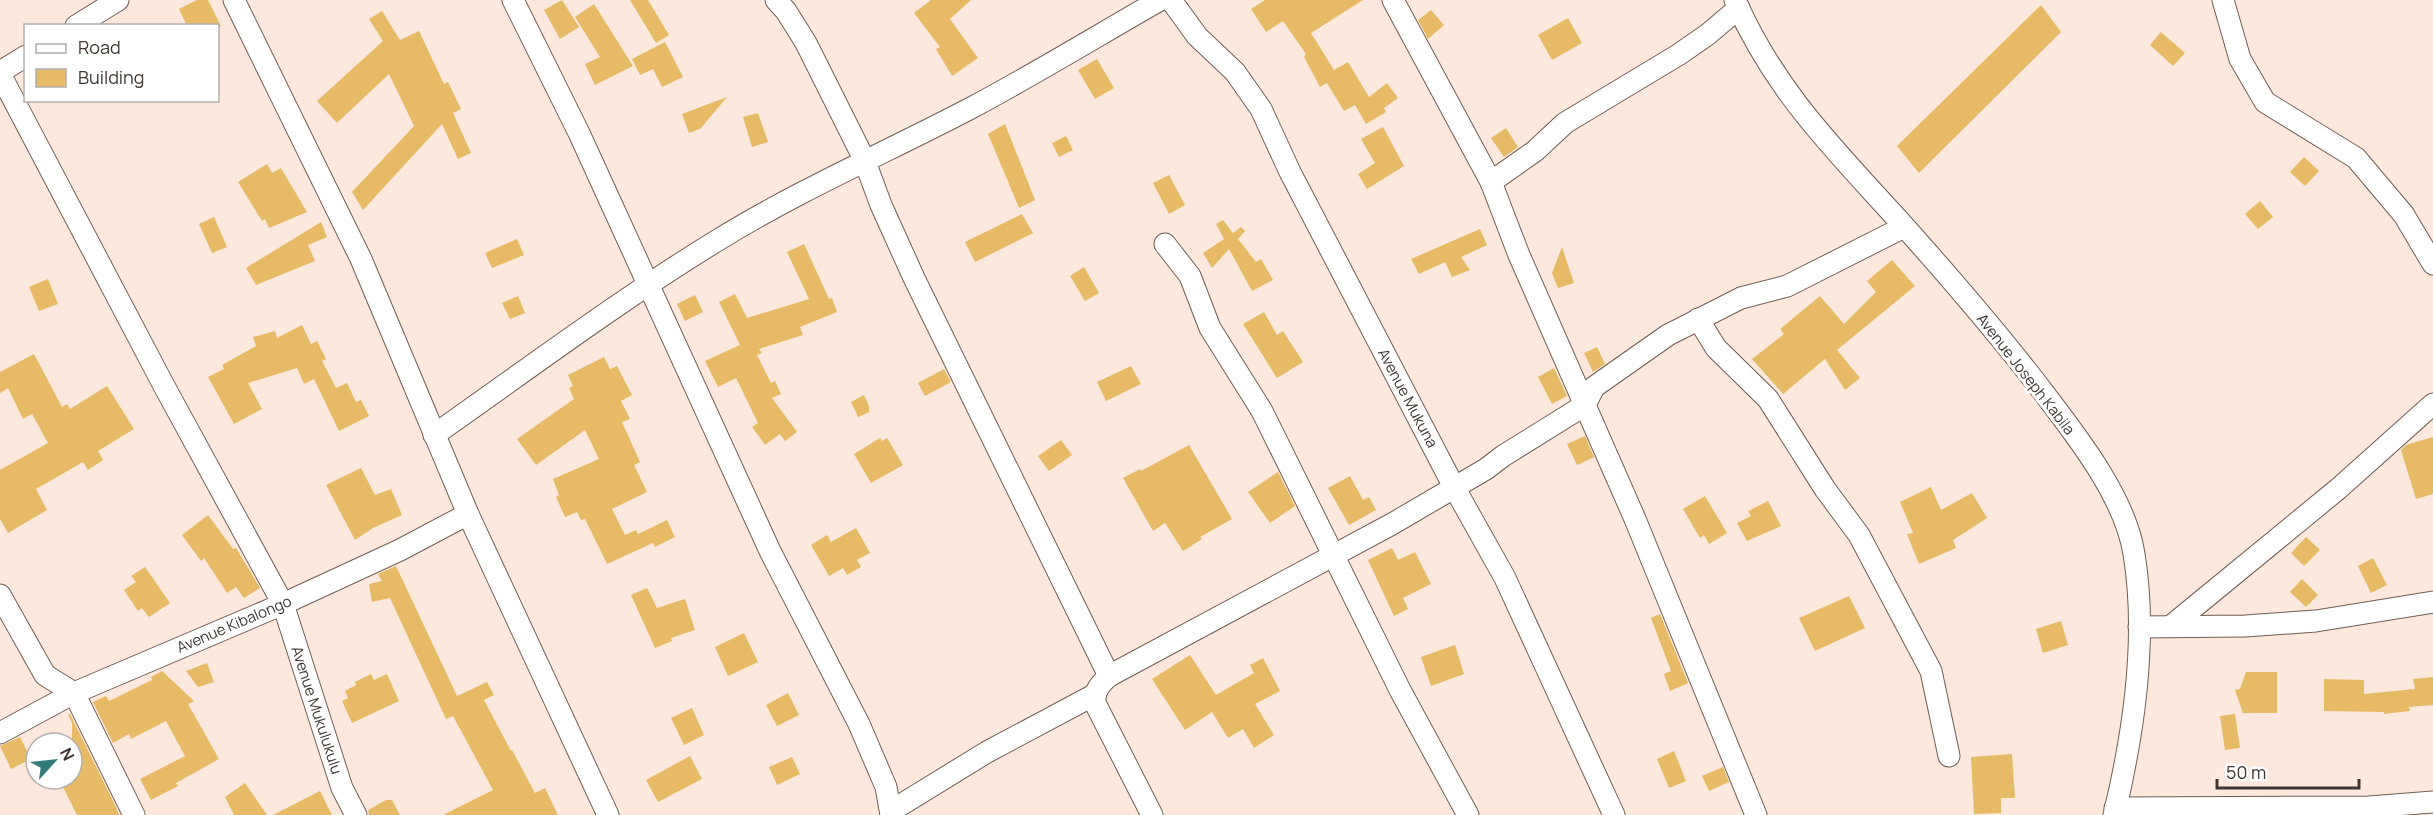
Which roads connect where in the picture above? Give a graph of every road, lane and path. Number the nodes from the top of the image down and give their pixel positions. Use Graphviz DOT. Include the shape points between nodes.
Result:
graph roads {
  1 [pos="118,0"];
  2 [pos="234,0"];
  3 [pos="513,0"];
  4 [pos="776,0"];
  5 [pos="1160,0"];
  6 [pos="1171,0"];
  7 [pos="1393,0"];
  8 [pos="2223,0"];
  9 [pos="1737,4"];
  10 [pos="79,24"];
  11 [pos="24,57"];
  12 [pos="0,73"];
  13 [pos="864,159"];
  14 [pos="1491,182"];
  15 [pos="1904,226"];
  16 [pos="1165,244"];
  17 [pos="2433,264"];
  18 [pos="647,286"];
  19 [pos="1698,319"];
  20 [pos="2433,404"];
  21 [pos="1585,405"];
  22 [pos="434,435"];
  23 [pos="1454,487"];
  24 [pos="468,514"];
  25 [pos="1333,556"];
  26 [pos="0,595"];
  27 [pos="2433,602"];
  28 [pos="283,604"];
  29 [pos="2171,626"];
  30 [pos="2139,627"];
  31 [pos="1109,676"];
  32 [pos="74,693"];
  33 [pos="1094,695"];
  34 [pos="0,733"];
  35 [pos="1949,756"];
  36 [pos="2433,802"];
  37 [pos="2114,811"];
  38 [pos="891,813"];
  39 [pos="134,815"];
  40 [pos="356,815"];
  41 [pos="608,815"];
  42 [pos="1152,815"];
  43 [pos="1468,815"];
  44 [pos="1614,815"];
  45 [pos="1756,815"];
  1 -- 10 [label="street"];
  2 -- 22 [label="street" via="361,259"];
  3 -- 18 [label="street" via="579,133"];
  4 -- 13 [label="street" via="806,43"];
  5 -- 13 [label="street" via="971,108"];
  6 -- 23 [label="street, Avenue Mukuna" via="1197,36 1235,72 1262,110 1290,172"];
  7 -- 14 [label="street"];
  8 -- 17 [label="street" via="2240,59 2265,102 2356,158 2404,215"];
  9 -- 14 [label="street" via="1707,35 1565,123 1535,151"];
  9 -- 15 [label="street, Avenue Joseph Kabila" via="1789,96"];
  11 -- 12 [label="street"];
  12 -- 28 [label="street, Avenue Mukulukulu"];
  13 -- 18 [label="street" via="719,239"];
  13 -- 31 [label="street" via="914,278"];
  14 -- 21 [label="street"];
  15 -- 19 [label="street" via="1787,286 1741,298"];
  15 -- 30 [label="street, Avenue Joseph Kabila" via="2021,363 2085,449 2115,500 2134,553"];
  16 -- 25 [label="street" via="1190,276 1210,328 1263,411"];
  18 -- 22 [label="street"];
  18 -- 38 [label="street" via="770,551 859,724 886,787"];
  19 -- 21 [label="street" via="1668,335 1594,387"];
  19 -- 35 [label="street" via="1716,348 1768,399 1859,535 1931,671"];
  20 -- 29 [label="street" via="2338,489"];
  21 -- 23 [label="street"];
  21 -- 45 [label="street"];
  22 -- 24 [label="street"];
  23 -- 25 [label="street"];
  23 -- 44 [label="street, Avenue Mukuna" via="1505,578"];
  24 -- 28 [label="street, Avenue Kibalongo"];
  24 -- 41 [label="street"];
  25 -- 31 [label="street"];
  25 -- 43 [label="street"];
  26 -- 32 [label="street" via="45,675"];
  27 -- 29 [label="street" via="2316,621"];
  28 -- 32 [label="street, Avenue Kibalongo"];
  28 -- 40 [label="street, Avenue Mukulukulu" via="342,788"];
  29 -- 30 [label="street"];
  30 -- 37 [label="street, Avenue Joseph Kabila" via="2131,723"];
  31 -- 33 [label="street"];
  32 -- 34 [label="street, Avenue Kibalongo"];
  32 -- 39 [label="street"];
  33 -- 38 [label="street" via="987,752"];
  33 -- 42 [label="street" via="1100,715"];
  36 -- 37 [label="street" via="2369,807"];
}
